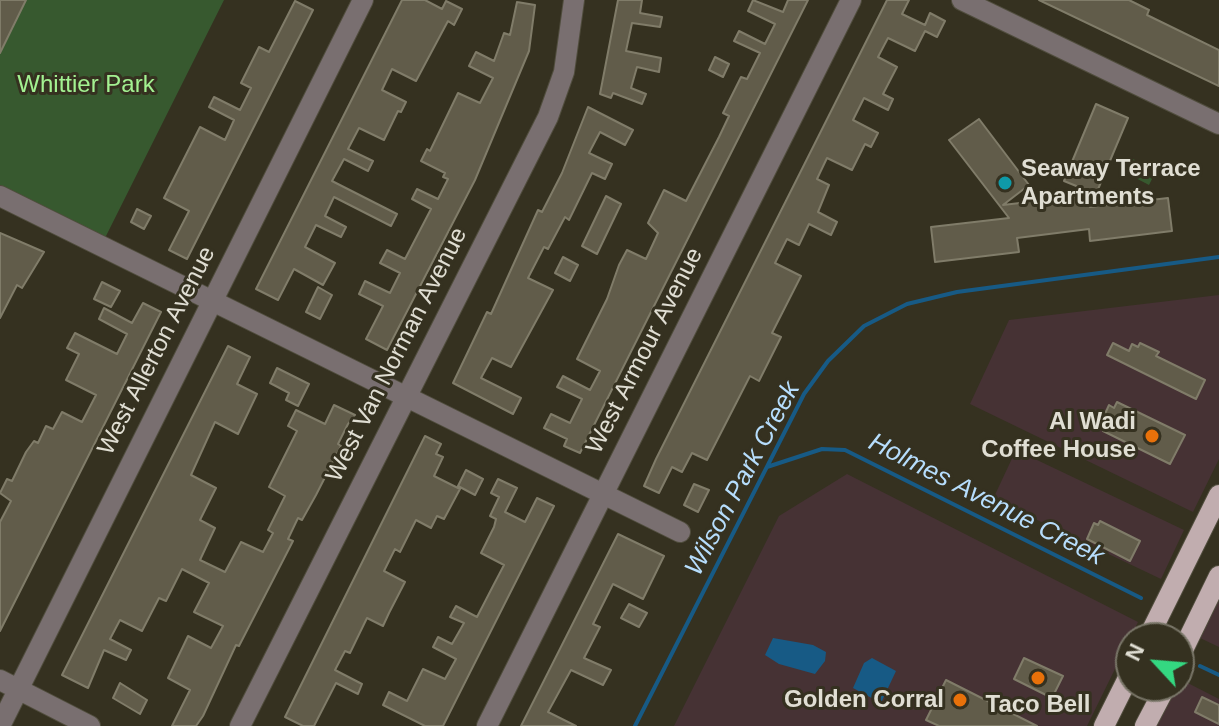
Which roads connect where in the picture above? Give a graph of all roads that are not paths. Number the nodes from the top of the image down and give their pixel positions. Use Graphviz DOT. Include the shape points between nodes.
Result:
graph roads {
  1 [pos="363,0"];
  2 [pos="574,0"];
  3 [pos="851,0"];
  4 [pos="962,0"];
  5 [pos="1219,124"];
  6 [pos="0,196"];
  7 [pos="211,301"];
  8 [pos="405,396"];
  9 [pos="602,493"];
  10 [pos="1219,495"];
  11 [pos="680,532"];
  12 [pos="1219,576"];
  13 [pos="1156,622"];
  14 [pos="1195,625"];
  15 [pos="9,685"];
  16 [pos="1116,702"];
  17 [pos="1158,702"];
  18 [pos="0,726"];
  19 [pos="90,726"];
  20 [pos="240,726"];
  21 [pos="487,726"];
  22 [pos="1104,726"];
  23 [pos="1145,726"];
  1 -- 7 [label="street, West Allerton Avenue"];
  2 -- 8 [label="street, West Van Norman Avenue" via="564,72 548,117"];
  3 -- 9 [label="street, West Armour Avenue"];
  4 -- 5 [label="street"];
  6 -- 7 [label="street"];
  7 -- 8 [label="street"];
  7 -- 15 [label="street, West Allerton Avenue"];
  8 -- 9 [label="street"];
  8 -- 20 [label="street, West Van Norman Avenue"];
  9 -- 11 [label="street"];
  9 -- 21 [label="street, West Armour Avenue"];
  10 -- 13 [label="main road"];
  12 -- 14 [label="main road"];
  15 -- 18 [label="street, West Allerton Avenue"];
  15 -- 19 [label="street"];
  16 -- 22 [label="main road"];
  17 -- 23 [label="main road"];
}
